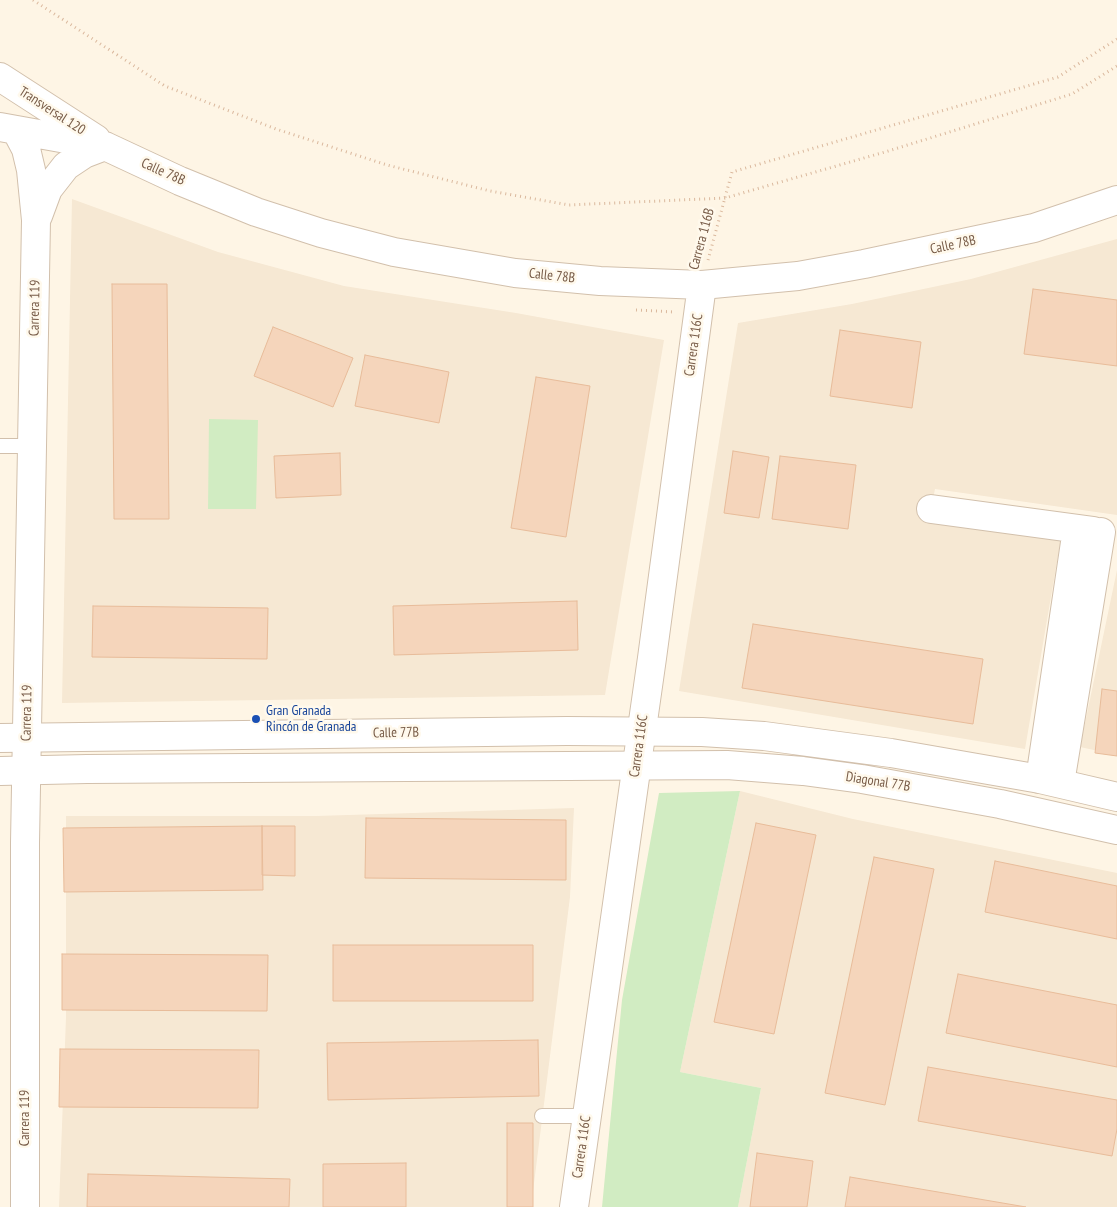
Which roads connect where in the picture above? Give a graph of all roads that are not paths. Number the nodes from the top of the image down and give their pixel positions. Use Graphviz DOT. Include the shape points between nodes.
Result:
graph roads {
  1 [pos="0,77"];
  2 [pos="8,129"];
  3 [pos="105,146"];
  4 [pos="1117,200"];
  5 [pos="36,220"];
  6 [pos="702,285"];
  7 [pos="0,446"];
  8 [pos="32,446"];
  9 [pos="932,509"];
  10 [pos="1098,531"];
  11 [pos="641,731"];
  12 [pos="27,737"];
  13 [pos="0,738"];
  14 [pos="636,766"];
  15 [pos="13,771"];
  16 [pos="1050,781"];
  17 [pos="1117,797"];
  18 [pos="1117,830"];
  19 [pos="542,1116"];
  20 [pos="586,1116"];
  21 [pos="25,1207"];
  22 [pos="574,1207"];
  1 -- 3 [label="street, Transversal 120"];
  2 -- 3 [label="street, Calle 78B"];
  2 -- 5 [label="street, Carrera 119" via="26,149"];
  3 -- 5 [label="street, Carrera 119" via="66,166 48,189"];
  3 -- 6 [label="street, Calle 78B" via="256,212 394,252 515,273 600,281"];
  4 -- 6 [label="street, Calle 78B" via="1034,228 864,264 798,276"];
  5 -- 8 [label="street, Carrera 119"];
  6 -- 11 [label="street, Carrera 116C"];
  7 -- 8 [label="lane"];
  8 -- 12 [label="street, Carrera 119"];
  9 -- 10 [label="street"];
  10 -- 16 [label="street"];
  11 -- 12 [label="street, Calle 77B"];
  11 -- 14 [label="street, Carrera 116C"];
  11 -- 16 [label="street" via="764,736 826,743"];
  12 -- 13 [label="street, Calle 77B"];
  12 -- 15 [label="street, Carrera 119"];
  14 -- 15 [label="street"];
  14 -- 18 [label="street, Diagonal 77B" via="727,765 803,771 1000,804"];
  14 -- 20 [label="street, Carrera 116C"];
  15 -- 21 [label="street, Carrera 119"];
  16 -- 17 [label="street"];
  19 -- 20 [label="lane"];
  20 -- 22 [label="street, Carrera 116C"];
}
